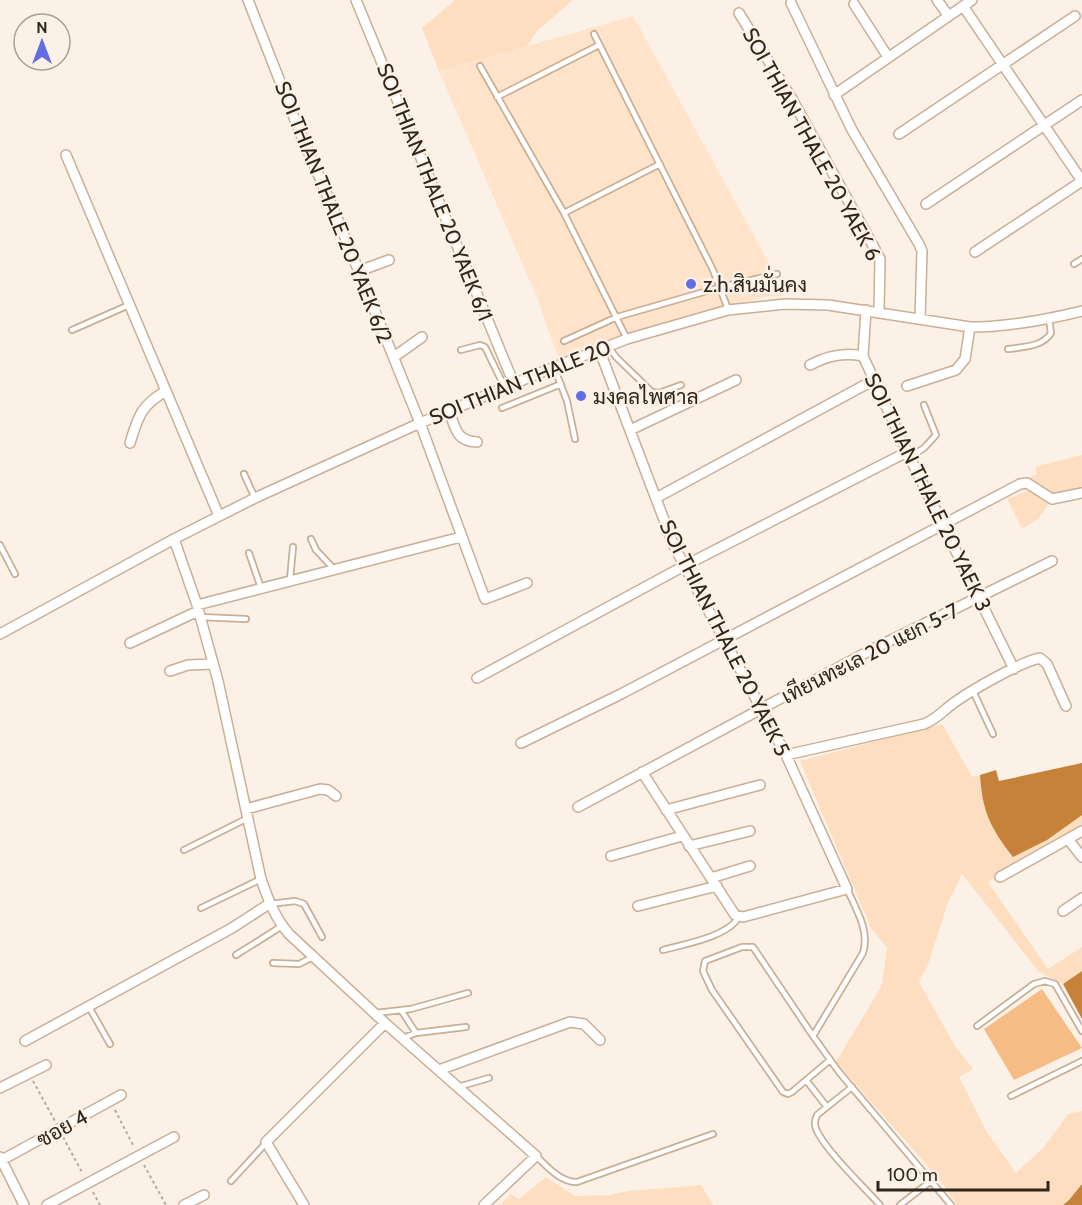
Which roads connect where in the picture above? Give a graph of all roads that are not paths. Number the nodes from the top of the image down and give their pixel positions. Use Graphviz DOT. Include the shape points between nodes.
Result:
graph roads {
  1 [pos="248,0"];
  2 [pos="356,0"];
  3 [pos="937,0"];
  4 [pos="972,0"];
  5 [pos="791,3"];
  6 [pos="854,4"];
  7 [pos="963,6"];
  8 [pos="739,13"];
  9 [pos="948,15"];
  10 [pos="1075,16"];
  11 [pos="594,34"];
  12 [pos="599,45"];
  13 [pos="888,57"];
  14 [pos="1003,65"];
  15 [pos="480,66"];
  16 [pos="834,95"];
  17 [pos="497,97"];
  18 [pos="1082,100"];
  19 [pos="1044,124"];
  20 [pos="898,134"];
  21 [pos="66,155"];
  22 [pos="660,164"];
  23 [pos="1082,181"];
  24 [pos="926,204"];
  25 [pos="564,213"];
  26 [pos="975,252"];
  27 [pos="1082,259"];
  28 [pos="389,260"];
  29 [pos="1074,264"];
  30 [pos="359,271"];
  31 [pos="777,274"];
  32 [pos="721,287"];
  33 [pos="129,304"];
  34 [pos="728,310"];
  35 [pos="866,310"];
  36 [pos="1082,311"];
  37 [pos="879,312"];
  38 [pos="617,317"];
  39 [pos="920,319"];
  40 [pos="1048,319"];
  41 [pos="970,327"];
  42 [pos="72,330"];
  43 [pos="422,337"];
  44 [pos="627,339"];
  45 [pos="564,341"];
  46 [pos="603,347"];
  47 [pos="1008,349"];
  48 [pos="461,350"];
  49 [pos="863,356"];
  50 [pos="394,357"];
  51 [pos="810,365"];
  52 [pos="554,367"];
  53 [pos="736,380"];
  54 [pos="874,380"];
  55 [pos="561,384"];
  56 [pos="681,385"];
  57 [pos="510,386"];
  58 [pos="907,386"];
  59 [pos="166,391"];
  60 [pos="924,405"];
  61 [pos="502,408"];
  62 [pos="449,411"];
  63 [pos="420,423"];
  64 [pos="630,430"];
  65 [pos="575,439"];
  66 [pos="477,442"];
  67 [pos="130,443"];
  68 [pos="908,455"];
  69 [pos="244,474"];
  70 [pos="1082,493"];
  71 [pos="255,498"];
  72 [pos="656,498"];
  73 [pos="219,516"];
  74 [pos="943,525"];
  75 [pos="461,537"];
  76 [pos="174,539"];
  77 [pos="311,539"];
  78 [pos="0,545"];
  79 [pos="293,547"];
  80 [pos="249,553"];
  81 [pos="1052,561"];
  82 [pos="684,566"];
  83 [pos="334,569"];
  84 [pos="15,574"];
  85 [pos="290,581"];
  86 [pos="527,584"];
  87 [pos="261,588"];
  88 [pos="979,597"];
  89 [pos="198,611"];
  90 [pos="246,619"];
  91 [pos="0,634"];
  92 [pos="724,640"];
  93 [pos="130,643"];
  94 [pos="213,664"];
  95 [pos="1014,669"];
  96 [pos="170,671"];
  97 [pos="477,678"];
  98 [pos="974,691"];
  99 [pos="1066,706"];
  100 [pos="761,708"];
  101 [pos="993,734"];
  102 [pos="521,743"];
  103 [pos="786,754"];
  104 [pos="642,772"];
  105 [pos="760,785"];
  106 [pos="336,796"];
  107 [pos="578,807"];
  108 [pos="666,810"];
  109 [pos="247,813"];
  110 [pos="750,831"];
  111 [pos="1082,831"];
  112 [pos="682,836"];
  113 [pos="1068,839"];
  114 [pos="689,846"];
  115 [pos="184,850"];
  116 [pos="611,856"];
  117 [pos="1082,857"];
  118 [pos="750,866"];
  119 [pos="1000,878"];
  120 [pos="261,879"];
  121 [pos="714,882"];
  122 [pos="847,890"];
  123 [pos="1082,898"];
  124 [pos="269,904"];
  125 [pos="638,906"];
  126 [pos="201,908"];
  127 [pos="1063,911"];
  128 [pos="739,917"];
  129 [pos="282,926"];
  130 [pos="322,937"];
  131 [pos="663,950"];
  132 [pos="236,955"];
  133 [pos="314,957"];
  134 [pos="273,963"];
  135 [pos="468,993"];
  136 [pos="89,1007"];
  137 [pos="401,1010"];
  138 [pos="375,1013"];
  139 [pos="385,1023"];
  140 [pos="977,1026"];
  141 [pos="466,1028"];
  142 [pos="1082,1031"];
  143 [pos="416,1033"];
  144 [pos="813,1036"];
  145 [pos="403,1038"];
  146 [pos="600,1040"];
  147 [pos="25,1041"];
  148 [pos="110,1044"];
  149 [pos="830,1060"];
  150 [pos="1082,1061"];
  151 [pos="46,1065"];
  152 [pos="439,1070"];
  153 [pos="489,1078"];
  154 [pos="806,1080"];
  155 [pos="458,1087"];
  156 [pos="852,1087"];
  157 [pos="0,1088"];
  158 [pos="122,1095"];
  159 [pos="1011,1096"];
  160 [pos="827,1107"];
  161 [pos="713,1134"];
  162 [pos="174,1137"];
  163 [pos="266,1142"];
  164 [pos="536,1156"];
  165 [pos="1,1160"];
  166 [pos="231,1181"];
  167 [pos="931,1181"];
  168 [pos="204,1195"];
  169 [pos="24,1205"];
  170 [pos="47,1205"];
  171 [pos="184,1205"];
  172 [pos="304,1205"];
  173 [pos="484,1205"];
  174 [pos="880,1205"];
  175 [pos="900,1205"];
  176 [pos="951,1205"];
  1 -- 30 [label="street, SOI THIAN THALE 20 YAEK 6/2"];
  2 -- 57 [label="street, SOI THIAN THALE 20 YAEK 6/1"];
  3 -- 9 [label="street"];
  4 -- 7 [label="street"];
  5 -- 16 [label="street"];
  6 -- 13 [label="street"];
  7 -- 9 [label="street"];
  7 -- 14 [label="street"];
  8 -- 37 [label="street, SOI THIAN THALE 20 YAEK 6" via="792,99 877,253"];
  9 -- 13 [label="street"];
  10 -- 14 [label="street"];
  11 -- 12 [label="lane"];
  12 -- 17 [label="lane"];
  12 -- 22 [label="lane"];
  13 -- 16 [label="street"];
  14 -- 19 [label="street"];
  14 -- 20 [label="street"];
  15 -- 17 [label="lane"];
  16 -- 39 [label="street" via="922,251"];
  17 -- 25 [label="lane"];
  18 -- 19 [label="street"];
  19 -- 23 [label="street"];
  19 -- 24 [label="street"];
  21 -- 33 [label="street"];
  22 -- 25 [label="lane"];
  22 -- 32 [label="lane"];
  23 -- 26 [label="street"];
  25 -- 38 [label="lane"];
  27 -- 29 [label="lane"];
  28 -- 30 [label="street"];
  30 -- 50 [label="street, SOI THIAN THALE 20 YAEK 6/2"];
  31 -- 32 [label="lane"];
  32 -- 34 [label="lane"];
  32 -- 38 [label="lane"];
  33 -- 42 [label="lane"];
  33 -- 59 [label="street"];
  34 -- 35 [label="street, SOI THIAN THALE 20" via="785,304"];
  34 -- 44 [label="street, SOI THIAN THALE 20"];
  35 -- 37 [label="street, SOI THIAN THALE 20"];
  35 -- 49 [label="street, SOI THIAN THALE 20 YAEK 3"];
  36 -- 40 [label="street, SOI THIAN THALE 20"];
  37 -- 39 [label="street, SOI THIAN THALE 20"];
  38 -- 44 [label="lane"];
  38 -- 45 [label="lane"];
  39 -- 41 [label="street, SOI THIAN THALE 20"];
  40 -- 41 [label="street, SOI THIAN THALE 20"];
  40 -- 47 [label="lane" via="1051,333 1046,340"];
  41 -- 58 [label="street" via="965,359 956,370"];
  43 -- 50 [label="street"];
  44 -- 46 [label="street, SOI THIAN THALE 20"];
  46 -- 52 [label="street, SOI THIAN THALE 20"];
  46 -- 56 [label="lane" via="652,392"];
  46 -- 64 [label="street, SOI THIAN THALE 20 YAEK 5"];
  48 -- 57 [label="lane" via="485,346"];
  49 -- 51 [label="street" via="826,357"];
  49 -- 54 [label="street, SOI THIAN THALE 20 YAEK 3"];
  50 -- 63 [label="street, SOI THIAN THALE 20 YAEK 6/2"];
  52 -- 55 [label="lane"];
  52 -- 57 [label="street, SOI THIAN THALE 20"];
  53 -- 64 [label="street"];
  54 -- 68 [label="street, SOI THIAN THALE 20 YAEK 3"];
  54 -- 72 [label="street"];
  55 -- 61 [label="lane"];
  55 -- 65 [label="lane"];
  57 -- 62 [label="street, SOI THIAN THALE 20"];
  59 -- 67 [label="street" via="143,408"];
  59 -- 73 [label="street"];
  60 -- 68 [label="lane" via="936,435 929,444"];
  62 -- 63 [label="street, SOI THIAN THALE 20"];
  62 -- 66 [label="street" via="459,436"];
  63 -- 71 [label="street, SOI THIAN THALE 20"];
  63 -- 75 [label="street, SOI THIAN THALE 20 YAEK 6/2"];
  64 -- 72 [label="street, SOI THIAN THALE 20 YAEK 5"];
  68 -- 74 [label="street, SOI THIAN THALE 20 YAEK 3"];
  68 -- 82 [label="street"];
  69 -- 71 [label="lane"];
  70 -- 74 [label="street" via="1052,499 1027,483 1020,484"];
  71 -- 73 [label="street, SOI THIAN THALE 20"];
  72 -- 82 [label="street, SOI THIAN THALE 20 YAEK 5"];
  73 -- 76 [label="street, SOI THIAN THALE 20"];
  74 -- 88 [label="street, SOI THIAN THALE 20 YAEK 3"];
  74 -- 92 [label="street"];
  75 -- 83 [label="street"];
  75 -- 86 [label="street, SOI THIAN THALE 20 YAEK 6/2" via="485,599"];
  76 -- 89 [label="street"];
  76 -- 91 [label="street, SOI THIAN THALE 20"];
  77 -- 83 [label="lane"];
  78 -- 84 [label="lane"];
  79 -- 85 [label="lane"];
  80 -- 87 [label="lane"];
  81 -- 88 [label="street, เทียนทะเล 20 แยก 5-7"];
  82 -- 92 [label="street, SOI THIAN THALE 20 YAEK 5"];
  82 -- 97 [label="street"];
  83 -- 85 [label="street"];
  85 -- 87 [label="street"];
  87 -- 89 [label="street"];
  88 -- 95 [label="street, SOI THIAN THALE 20 YAEK 3"];
  88 -- 100 [label="street, เทียนทะเล 20 แยก 5-7"];
  89 -- 90 [label="lane"];
  89 -- 93 [label="street"];
  89 -- 94 [label="street"];
  92 -- 100 [label="street, SOI THIAN THALE 20 YAEK 5"];
  92 -- 102 [label="street"];
  94 -- 96 [label="street" via="188,665"];
  94 -- 109 [label="street"];
  95 -- 98 [label="street"];
  95 -- 99 [label="street" via="1043,659"];
  98 -- 101 [label="lane"];
  98 -- 103 [label="street" via="924,724"];
  100 -- 103 [label="street, SOI THIAN THALE 20 YAEK 5"];
  100 -- 104 [label="street, เทียนทะเล 20 แยก 5-7"];
  103 -- 122 [label="street, SOI THIAN THALE 20 YAEK 5"];
  104 -- 107 [label="street, เทียนทะเล 20 แยก 5-7"];
  104 -- 108 [label="street"];
  105 -- 108 [label="street"];
  106 -- 109 [label="street" via="320,789"];
  108 -- 112 [label="street"];
  109 -- 115 [label="lane"];
  109 -- 120 [label="street"];
  110 -- 114 [label="street"];
  111 -- 113 [label="street"];
  112 -- 114 [label="street"];
  112 -- 116 [label="street"];
  113 -- 117 [label="street"];
  113 -- 119 [label="street"];
  114 -- 121 [label="street"];
  118 -- 121 [label="street"];
  120 -- 124 [label="street"];
  120 -- 126 [label="lane"];
  121 -- 125 [label="street"];
  121 -- 128 [label="street"];
  122 -- 128 [label="street"];
  122 -- 144 [label="lane" via="866,942"];
  123 -- 127 [label="street"];
  124 -- 129 [label="street"];
  124 -- 130 [label="lane" via="304,904"];
  124 -- 136 [label="street"];
  128 -- 131 [label="lane" via="732,927"];
  129 -- 132 [label="lane"];
  129 -- 133 [label="street"];
  133 -- 134 [label="lane" via="299,964"];
  133 -- 138 [label="street"];
  135 -- 137 [label="lane"];
  136 -- 147 [label="street"];
  136 -- 148 [label="lane"];
  137 -- 138 [label="lane"];
  137 -- 143 [label="lane"];
  138 -- 139 [label="street"];
  139 -- 145 [label="street"];
  139 -- 163 [label="street"];
  140 -- 142 [label="lane" via="1034,984 1045,981 1055,984"];
  141 -- 143 [label="lane"];
  143 -- 145 [label="lane"];
  144 -- 149 [label="lane"];
  144 -- 154 [label="lane" via="753,947 742,947 705,961 703,971 712,990 783,1092 792,1092"];
  145 -- 152 [label="street"];
  146 -- 152 [label="street" via="584,1024 570,1022"];
  149 -- 154 [label="lane"];
  149 -- 156 [label="lane"];
  150 -- 159 [label="lane"];
  151 -- 157 [label="street"];
  152 -- 155 [label="street"];
  153 -- 155 [label="lane"];
  154 -- 160 [label="lane"];
  155 -- 164 [label="street"];
  156 -- 160 [label="lane"];
  156 -- 167 [label="lane"];
  158 -- 165 [label="street, ซอย 4"];
  160 -- 174 [label="lane" via="817,1115 815,1127"];
  161 -- 164 [label="lane" via="577,1182 559,1177"];
  162 -- 170 [label="street"];
  163 -- 166 [label="lane"];
  163 -- 172 [label="street"];
  164 -- 173 [label="street"];
  165 -- 169 [label="street"];
  167 -- 175 [label="lane"];
  167 -- 176 [label="lane"];
  168 -- 171 [label="street"];
}
